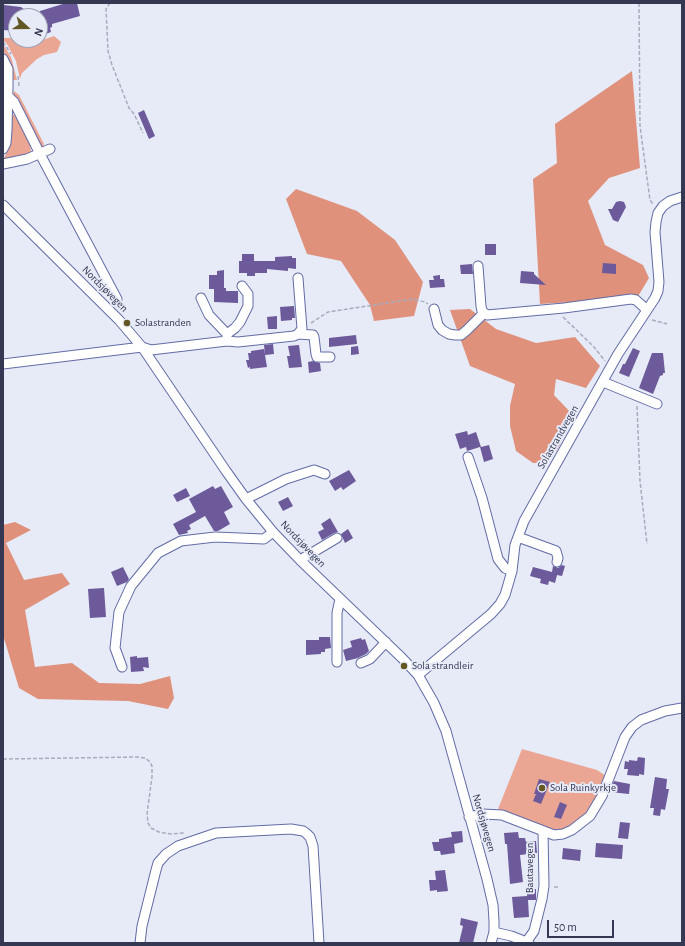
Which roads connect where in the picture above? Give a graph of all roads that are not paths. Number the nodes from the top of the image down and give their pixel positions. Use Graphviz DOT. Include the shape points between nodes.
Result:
graph roads {
  1 [pos="3,59"];
  2 [pos="7,95"];
  3 [pos="3,149"];
  4 [pos="50,149"];
  5 [pos="40,154"];
  6 [pos="3,164"];
  7 [pos="682,197"];
  8 [pos="3,205"];
  9 [pos="478,266"];
  10 [pos="298,278"];
  11 [pos="242,286"];
  12 [pos="201,298"];
  13 [pos="117,299"];
  14 [pos="434,309"];
  15 [pos="646,310"];
  16 [pos="484,314"];
  17 [pos="300,332"];
  18 [pos="227,338"];
  19 [pos="142,347"];
  20 [pos="330,357"];
  21 [pos="3,364"];
  22 [pos="603,382"];
  23 [pos="658,404"];
  24 [pos="468,457"];
  25 [pos="325,474"];
  26 [pos="246,499"];
  27 [pos="273,532"];
  28 [pos="518,537"];
  29 [pos="336,538"];
  30 [pos="300,560"];
  31 [pos="557,562"];
  32 [pos="512,571"];
  33 [pos="340,599"];
  34 [pos="386,642"];
  35 [pos="337,662"];
  36 [pos="362,663"];
  37 [pos="122,667"];
  38 [pos="418,675"];
  39 [pos="682,708"];
  40 [pos="470,817"];
  41 [pos="543,831"];
  42 [pos="494,932"];
  43 [pos="528,942"];
  44 [pos="140,943"];
  45 [pos="319,943"];
  46 [pos="492,943"];
  1 -- 2 [label="street" via="8,69"];
  2 -- 3 [label="street" via="8,130"];
  2 -- 5 [label="street" via="14,102"];
  4 -- 5 [label="street"];
  5 -- 6 [label="street"];
  5 -- 13 [label="street"];
  7 -- 15 [label="street, Solastrandvegen" via="670,201 658,213 655,232 658,291"];
  8 -- 19 [label="street, Nordsjøvegen" via="119,320"];
  9 -- 16 [label="street"];
  10 -- 17 [label="street"];
  11 -- 18 [label="street" via="248,294 248,306 240,322"];
  12 -- 18 [label="street" via="209,315 224,329"];
  14 -- 16 [label="street" via="438,325 442,330 455,336 467,330"];
  15 -- 16 [label="street" via="636,300 631,299 493,316"];
  15 -- 22 [label="street, Solastrandvegen"];
  17 -- 18 [label="street" via="266,340 238,342"];
  17 -- 20 [label="street" via="313,335 317,357"];
  18 -- 19 [label="street" via="151,350"];
  19 -- 21 [label="street"];
  19 -- 26 [label="street, Nordsjøvegen"];
  22 -- 23 [label="street"];
  22 -- 28 [label="street, Solastrandvegen" via="532,504"];
  24 -- 32 [label="street" via="498,559 501,565"];
  25 -- 26 [label="street" via="314,470 286,479"];
  26 -- 27 [label="street, Nordsjøvegen"];
  27 -- 30 [label="street, Nordsjøvegen"];
  27 -- 37 [label="street" via="264,539 216,537 181,541 158,553 131,586 119,612 115,648"];
  28 -- 31 [label="street" via="556,551"];
  28 -- 32 [label="street, Solastrandvegen"];
  29 -- 30 [label="street"];
  30 -- 33 [label="street, Nordsjøvegen"];
  32 -- 38 [label="street, Solastrandvegen" via="505,595 492,614"];
  33 -- 34 [label="street, Nordsjøvegen"];
  33 -- 35 [label="street" via="337,613"];
  34 -- 36 [label="street" via="370,659"];
  34 -- 38 [label="street, Nordsjøvegen"];
  38 -- 40 [label="street, Nordsjøvegen" via="446,731"];
  39 -- 41 [label="street, Bautavegen" via="665,710 641,720 632,727 625,737 602,796 590,816 564,834 554,835"];
  40 -- 41 [label="street" via="502,814"];
  40 -- 42 [label="street, Nordsjøvegen" via="493,905"];
  41 -- 43 [label="street, Bautavegen" via="544,886 534,931"];
  42 -- 43 [label="street"];
  42 -- 46 [label="street, Nordsjøvegen"];
  44 -- 45 [label="street" via="158,863 166,854 178,846 216,833 291,829 306,833 313,846"];
}
